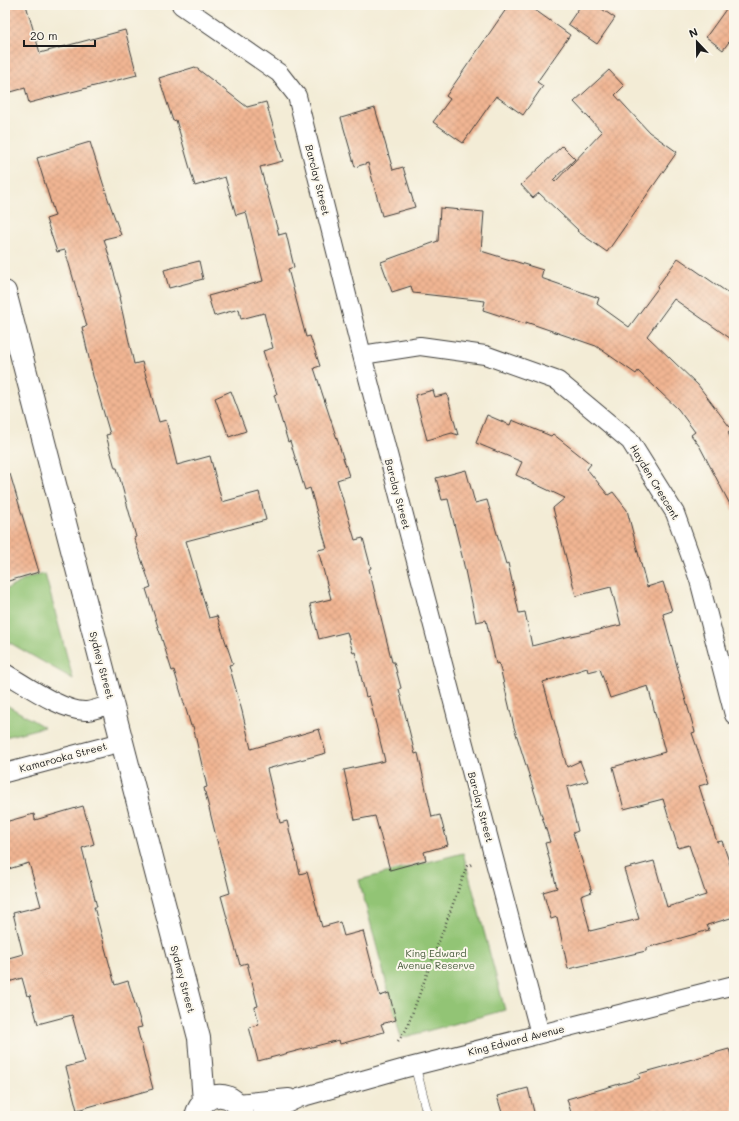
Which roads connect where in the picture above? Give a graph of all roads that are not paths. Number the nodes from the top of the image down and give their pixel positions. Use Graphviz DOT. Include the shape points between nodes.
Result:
graph roads {
  1 [pos="181,5"];
  2 [pos="5,292"];
  3 [pos="362,355"];
  4 [pos="5,673"];
  5 [pos="112,704"];
  6 [pos="734,715"];
  7 [pos="122,742"];
  8 [pos="5,773"];
  9 [pos="734,985"];
  10 [pos="540,1034"];
  11 [pos="199,1038"];
  12 [pos="415,1066"];
  13 [pos="299,1098"];
  14 [pos="236,1105"];
  15 [pos="196,1111"];
  16 [pos="261,1116"];
  17 [pos="428,1116"];
  1 -- 3 [label="street, Barclay Street" via="279,73 297,96"];
  2 -- 5 [label="street, Sydney Street"];
  3 -- 6 [label="street, Hayden Crescent" via="420,346 485,355 558,381 630,441 675,513 699,580"];
  3 -- 10 [label="street, Barclay Street"];
  4 -- 5 [label="street" via="66,707 87,711"];
  5 -- 7 [label="street, Sydney Street"];
  7 -- 8 [label="street, Kamarooka Street"];
  7 -- 11 [label="street, Sydney Street"];
  9 -- 10 [label="street, King Edward Avenue"];
  10 -- 12 [label="street, King Edward Avenue"];
  11 -- 14 [label="street, Sydney Street"];
  11 -- 15 [label="street, Sydney Street"];
  12 -- 13 [label="street, King Edward Avenue"];
  12 -- 17 [label="lane"];
  13 -- 14 [label="street, King Edward Avenue"];
  13 -- 16 [label="street, King Edward Avenue"];
  14 -- 15 [label="street" via="219,1095 211,1097"];
}
